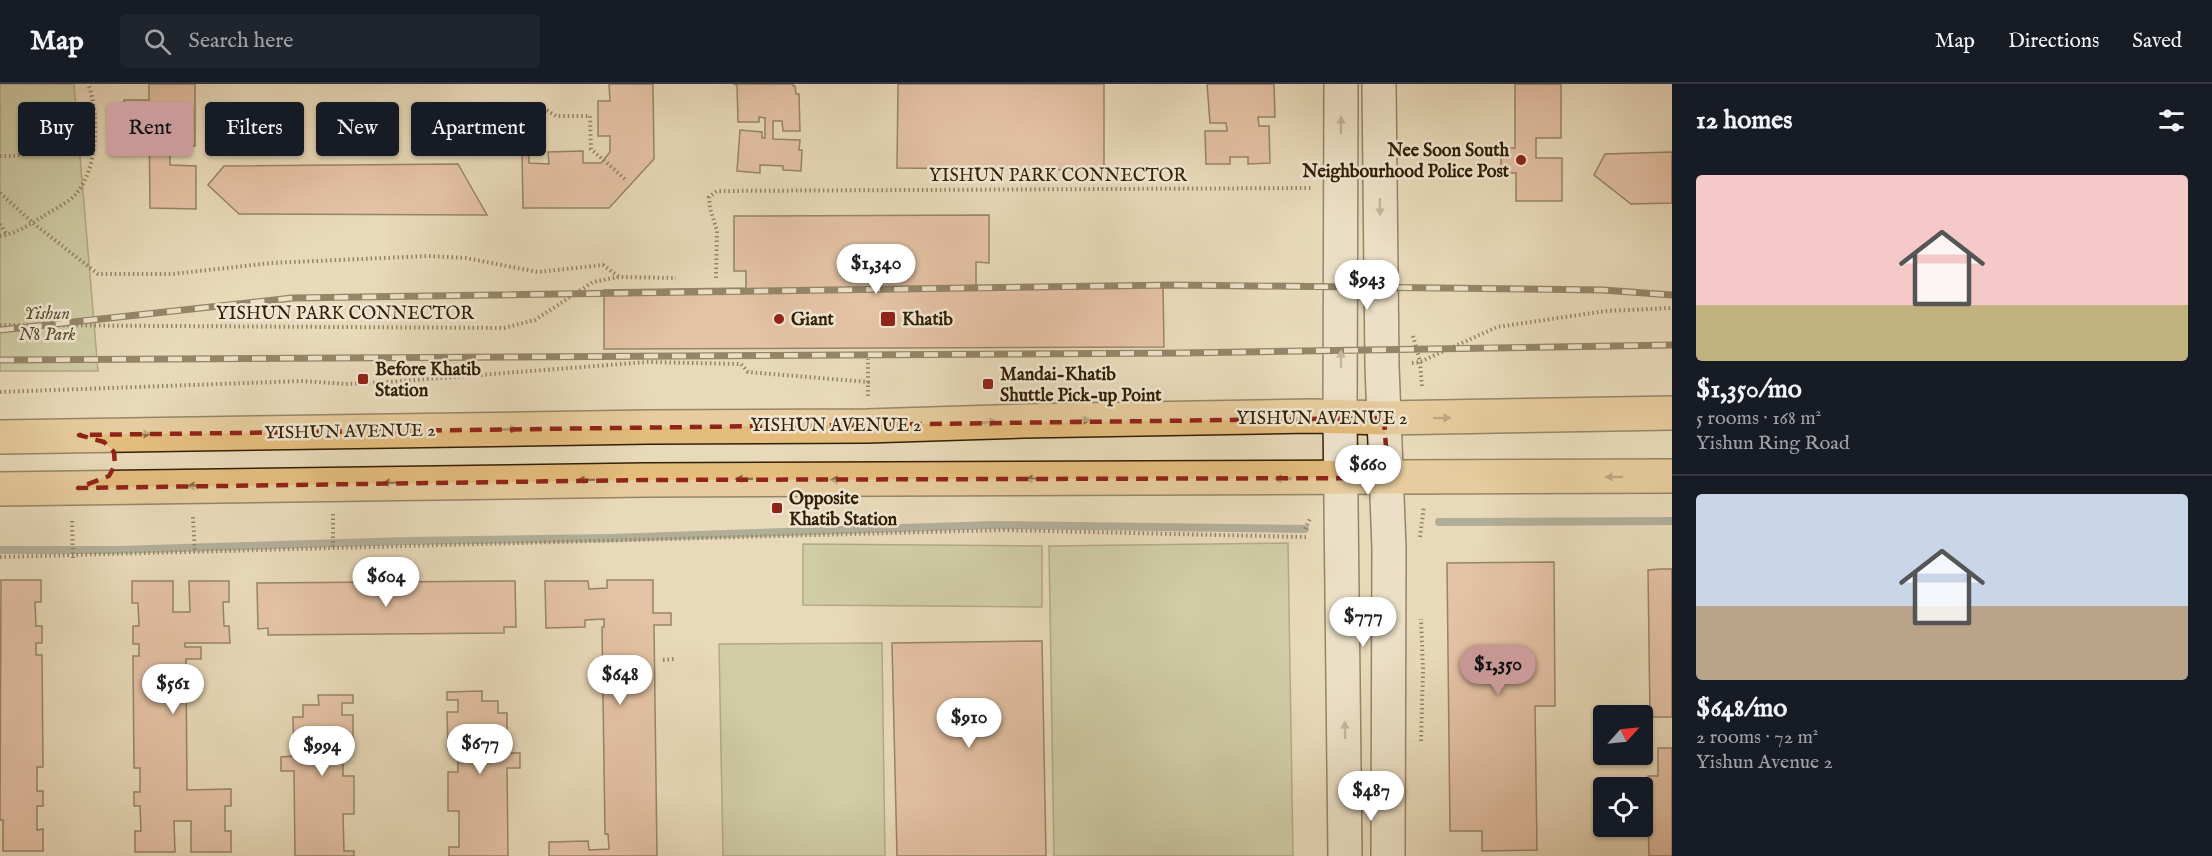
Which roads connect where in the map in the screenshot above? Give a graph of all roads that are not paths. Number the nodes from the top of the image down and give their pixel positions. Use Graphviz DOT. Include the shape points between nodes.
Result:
graph roads {
  1 [pos="1341,84"];
  2 [pos="1378,84"];
  3 [pos="1672,413"];
  4 [pos="1340,417"];
  5 [pos="1384,418"];
  6 [pos="79,435"];
  7 [pos="0,436"];
  8 [pos="1672,476"];
  9 [pos="1342,477"];
  10 [pos="1388,478"];
  11 [pos="78,488"];
  12 [pos="0,489"];
  13 [pos="1345,856"];
  14 [pos="1388,856"];
  4 -- 1 [label="main road, one-way"];
  2 -- 5 [label="main road, one-way"];
  5 -- 3 [label="main road, YISHUN AVENUE 2, one-way"];
  4 -- 5 [label="main road, YISHUN AVENUE 2"];
  6 -- 4 [label="main road, YISHUN AVENUE 2, one-way"];
  4 -- 9 [label="main road"];
  5 -- 10 [label="main road"];
  6 -- 7 [label="main road, YISHUN AVENUE 2"];
  6 -- 11 [label="main road" via="104,442 114,452 115,465 109,476"];
  8 -- 10 [label="main road, one-way"];
  9 -- 10 [label="main road"];
  9 -- 11 [label="main road, one-way"];
  13 -- 9 [label="main road, one-way"];
  10 -- 14 [label="main road"];
  11 -- 12 [label="main road"];
}
